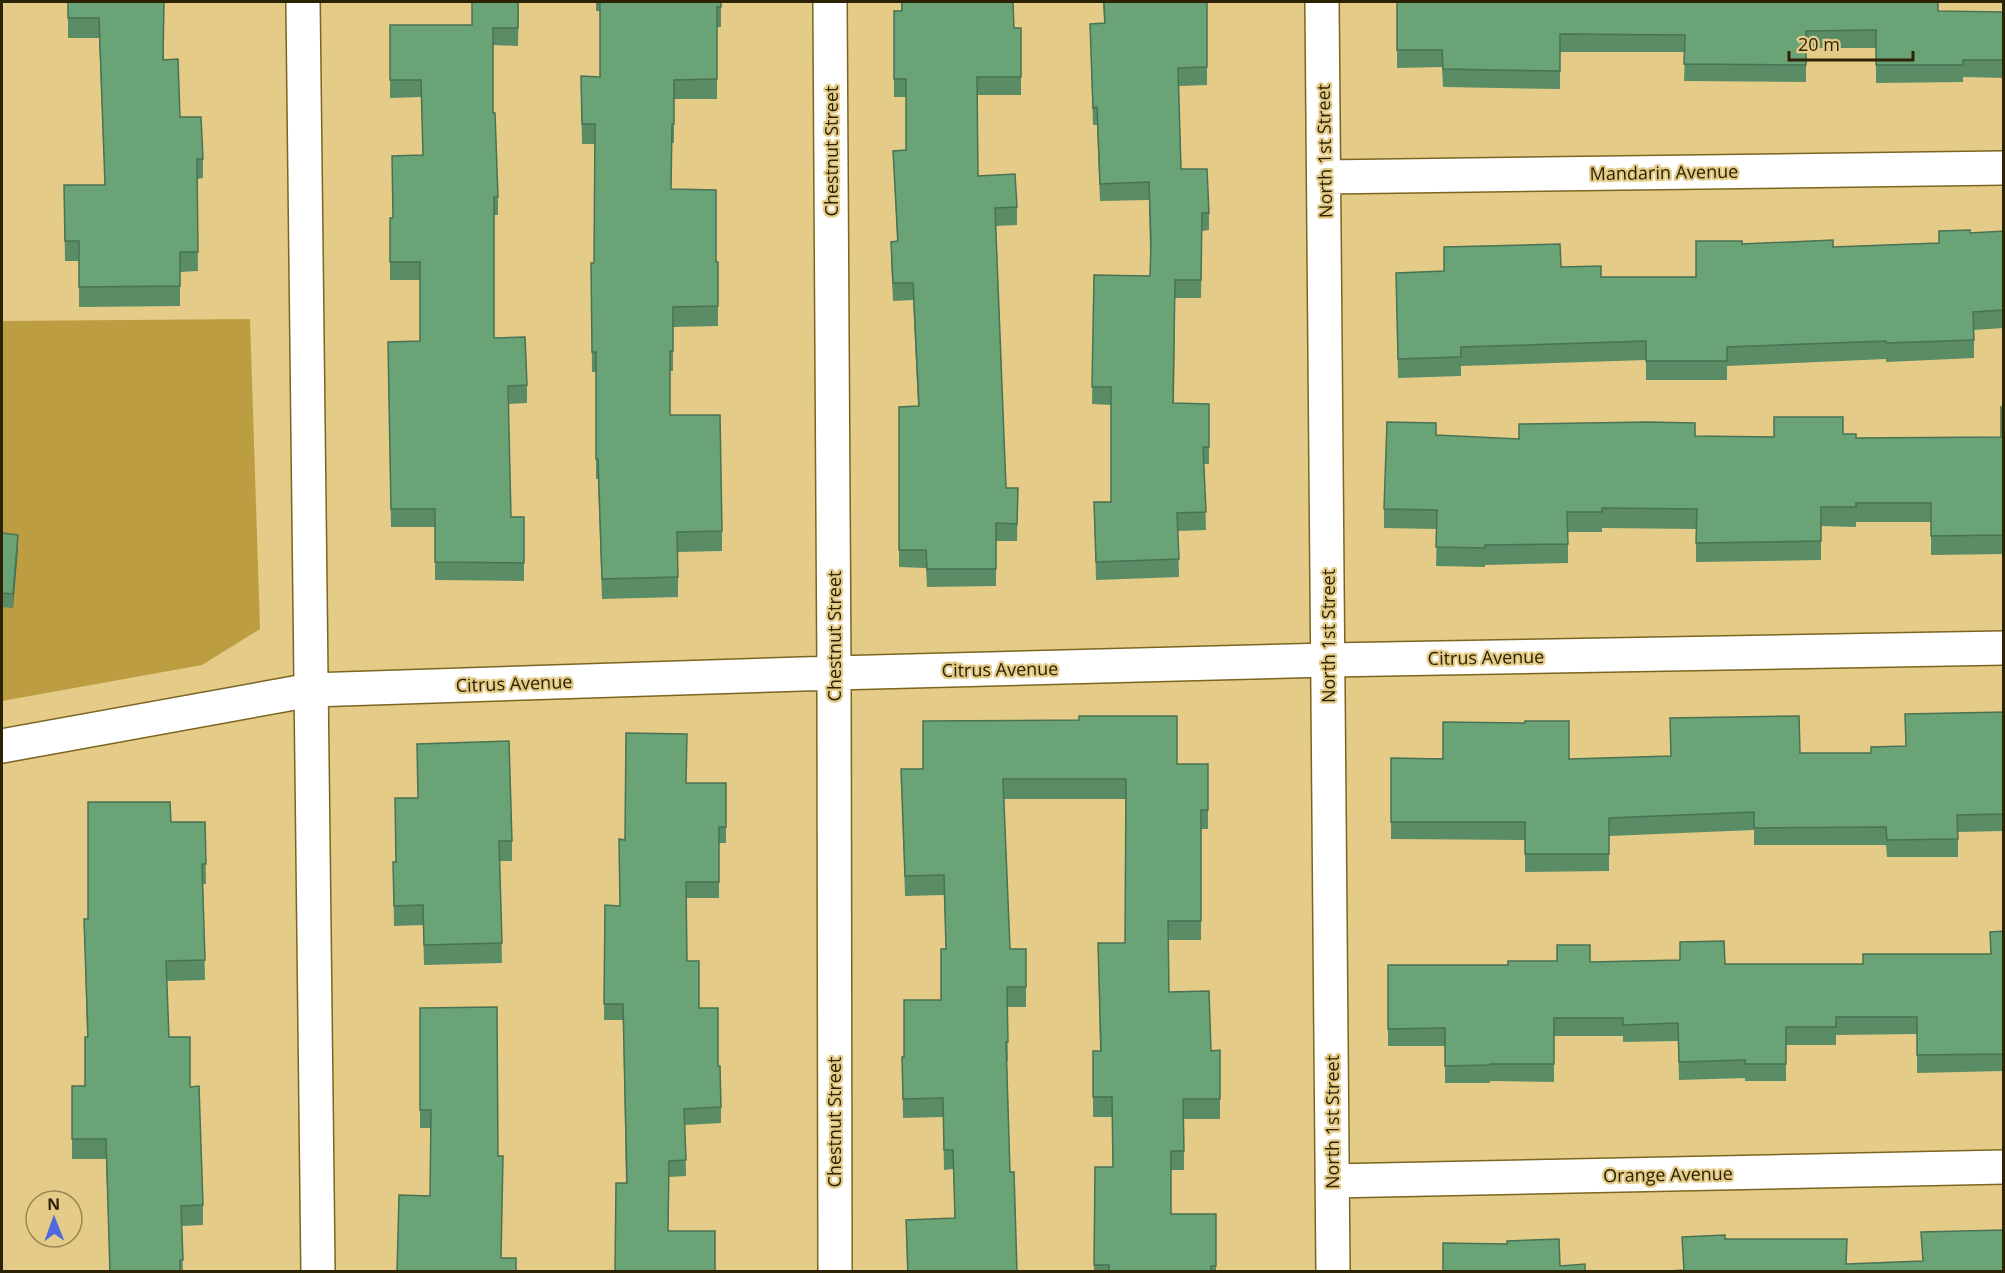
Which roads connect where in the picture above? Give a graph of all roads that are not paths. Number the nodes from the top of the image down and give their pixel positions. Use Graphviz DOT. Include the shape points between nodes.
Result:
graph roads {
  1 [pos="303,2"];
  2 [pos="830,2"];
  3 [pos="1322,2"];
  4 [pos="2004,168"];
  5 [pos="1324,177"];
  6 [pos="2004,648"];
  7 [pos="1329,660"];
  8 [pos="834,673"];
  9 [pos="311,690"];
  10 [pos="2,746"];
  11 [pos="2004,1167"];
  12 [pos="1332,1182"];
  13 [pos="318,1272"];
  14 [pos="835,1272"];
  15 [pos="1333,1272"];
  1 -- 9 [label="street"];
  2 -- 8 [label="street, Chestnut Street"];
  3 -- 5 [label="street, North 1st Street"];
  4 -- 5 [label="street, Mandarin Avenue"];
  5 -- 7 [label="street, North 1st Street"];
  6 -- 7 [label="street, Citrus Avenue"];
  7 -- 8 [label="street, Citrus Avenue"];
  7 -- 12 [label="street, North 1st Street"];
  8 -- 9 [label="street, Citrus Avenue"];
  8 -- 14 [label="street, Chestnut Street"];
  9 -- 10 [label="street, Citrus Avenue"];
  9 -- 13 [label="street"];
  11 -- 12 [label="street, Orange Avenue"];
  12 -- 15 [label="street, North 1st Street"];
}
